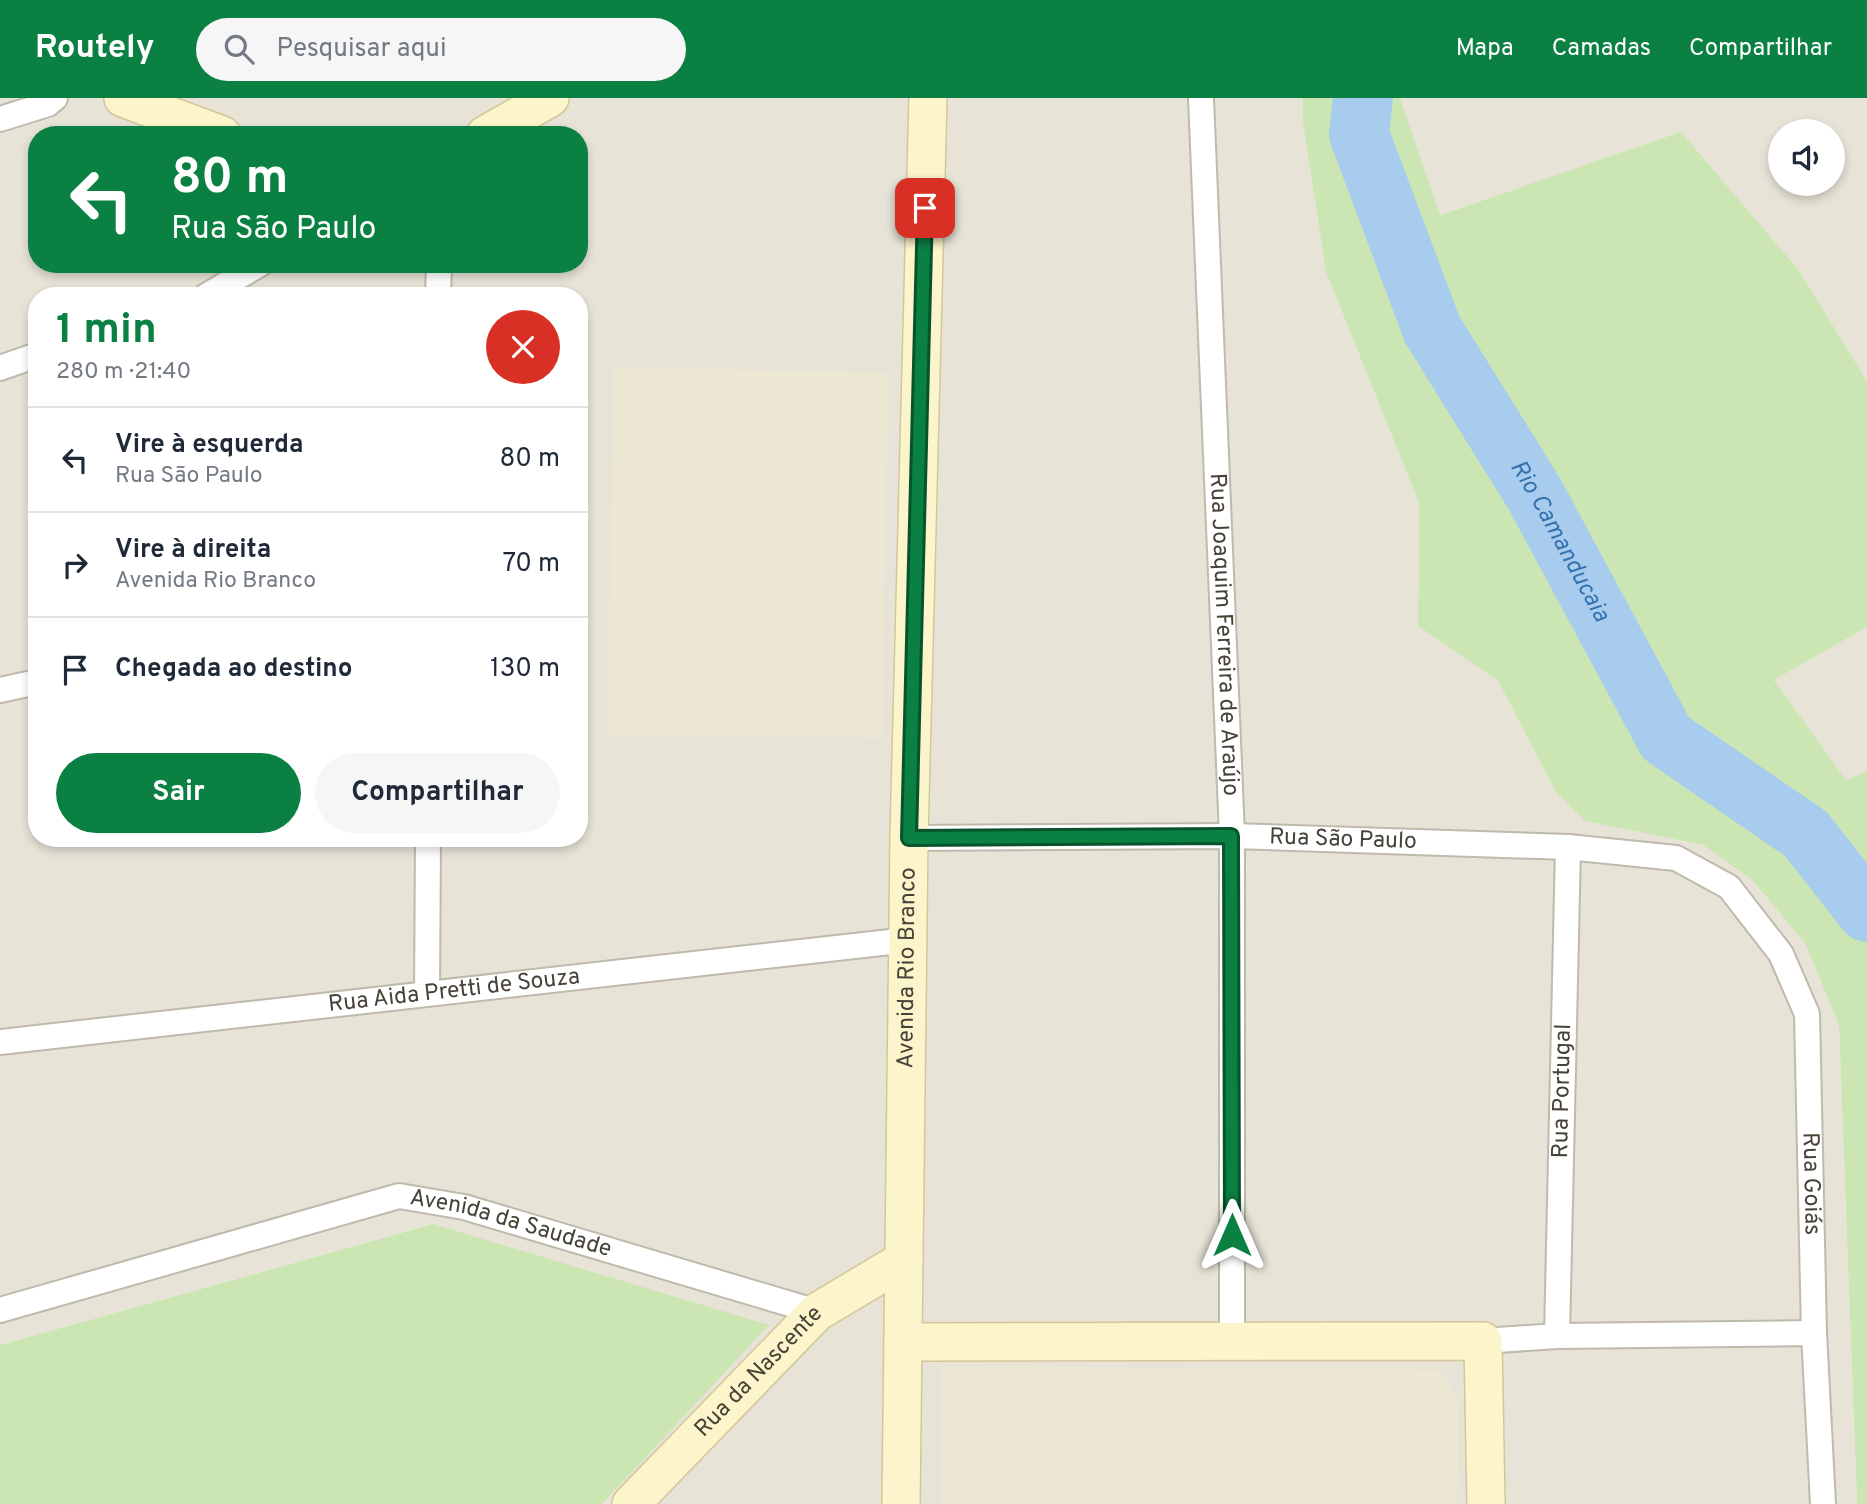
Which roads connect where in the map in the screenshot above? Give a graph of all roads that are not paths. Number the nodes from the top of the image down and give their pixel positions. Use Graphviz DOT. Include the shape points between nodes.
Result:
graph roads {
  1 [pos="55,98"];
  2 [pos="124,98"];
  3 [pos="550,98"];
  4 [pos="928,98"];
  5 [pos="1200,98"];
  6 [pos="0,119"];
  7 [pos="198,126"];
  8 [pos="501,126"];
  9 [pos="245,273"];
  10 [pos="221,287"];
  11 [pos="28,358"];
  12 [pos="0,368"];
  13 [pos="28,684"];
  14 [pos="0,690"];
  15 [pos="1231,836"];
  16 [pos="909,838"];
  17 [pos="428,847"];
  18 [pos="1567,847"];
  19 [pos="1729,887"];
  20 [pos="908,940"];
  21 [pos="427,994"];
  22 [pos="0,1042"];
  23 [pos="904,1260"];
  24 [pos="0,1310"];
  25 [pos="817,1312"];
  26 [pos="1814,1333"];
  27 [pos="1557,1336"];
  28 [pos="1232,1341"];
  29 [pos="1483,1341"];
  30 [pos="903,1342"];
  31 [pos="631,1504"];
  32 [pos="901,1504"];
  33 [pos="1486,1504"];
  34 [pos="1823,1504"];
  1 -- 6 [label="street"];
  2 -- 7 [label="street"];
  3 -- 8 [label="street"];
  4 -- 16 [label="street, Avenida Rio Branco"];
  5 -- 15 [label="street, Rua Joaquim Ferreira de Araújo"];
  9 -- 10 [label="street"];
  11 -- 12 [label="street"];
  13 -- 14 [label="street"];
  15 -- 16 [label="street, Rua São Paulo"];
  15 -- 18 [label="street, Rua São Paulo"];
  15 -- 28 [label="street, Rua Joaquim Ferreira de Araújo"];
  16 -- 20 [label="street, Avenida Rio Branco"];
  17 -- 21 [label="street"];
  18 -- 19 [label="street, Rua São Paulo" via="1676,858"];
  18 -- 27 [label="street, Rua Portugal"];
  19 -- 26 [label="street, Rua Goiás" via="1781,954 1807,1014"];
  20 -- 21 [label="street, Rua Aida Pretti de Souza"];
  20 -- 23 [label="street, Avenida Rio Branco"];
  21 -- 22 [label="street, Rua Aida Pretti de Souza"];
  23 -- 25 [label="street, Rua da Nascente"];
  23 -- 30 [label="street, Avenida Rio Branco"];
  24 -- 25 [label="street, Avenida da Saudade" via="399,1196 464,1207"];
  25 -- 31 [label="street, Rua da Nascente"];
  26 -- 27 [label="street"];
  26 -- 34 [label="street, Rua Goiás"];
  27 -- 29 [label="street"];
  28 -- 29 [label="street"];
  28 -- 30 [label="street"];
  29 -- 33 [label="street"];
  30 -- 32 [label="street, Avenida Rio Branco"];
}
